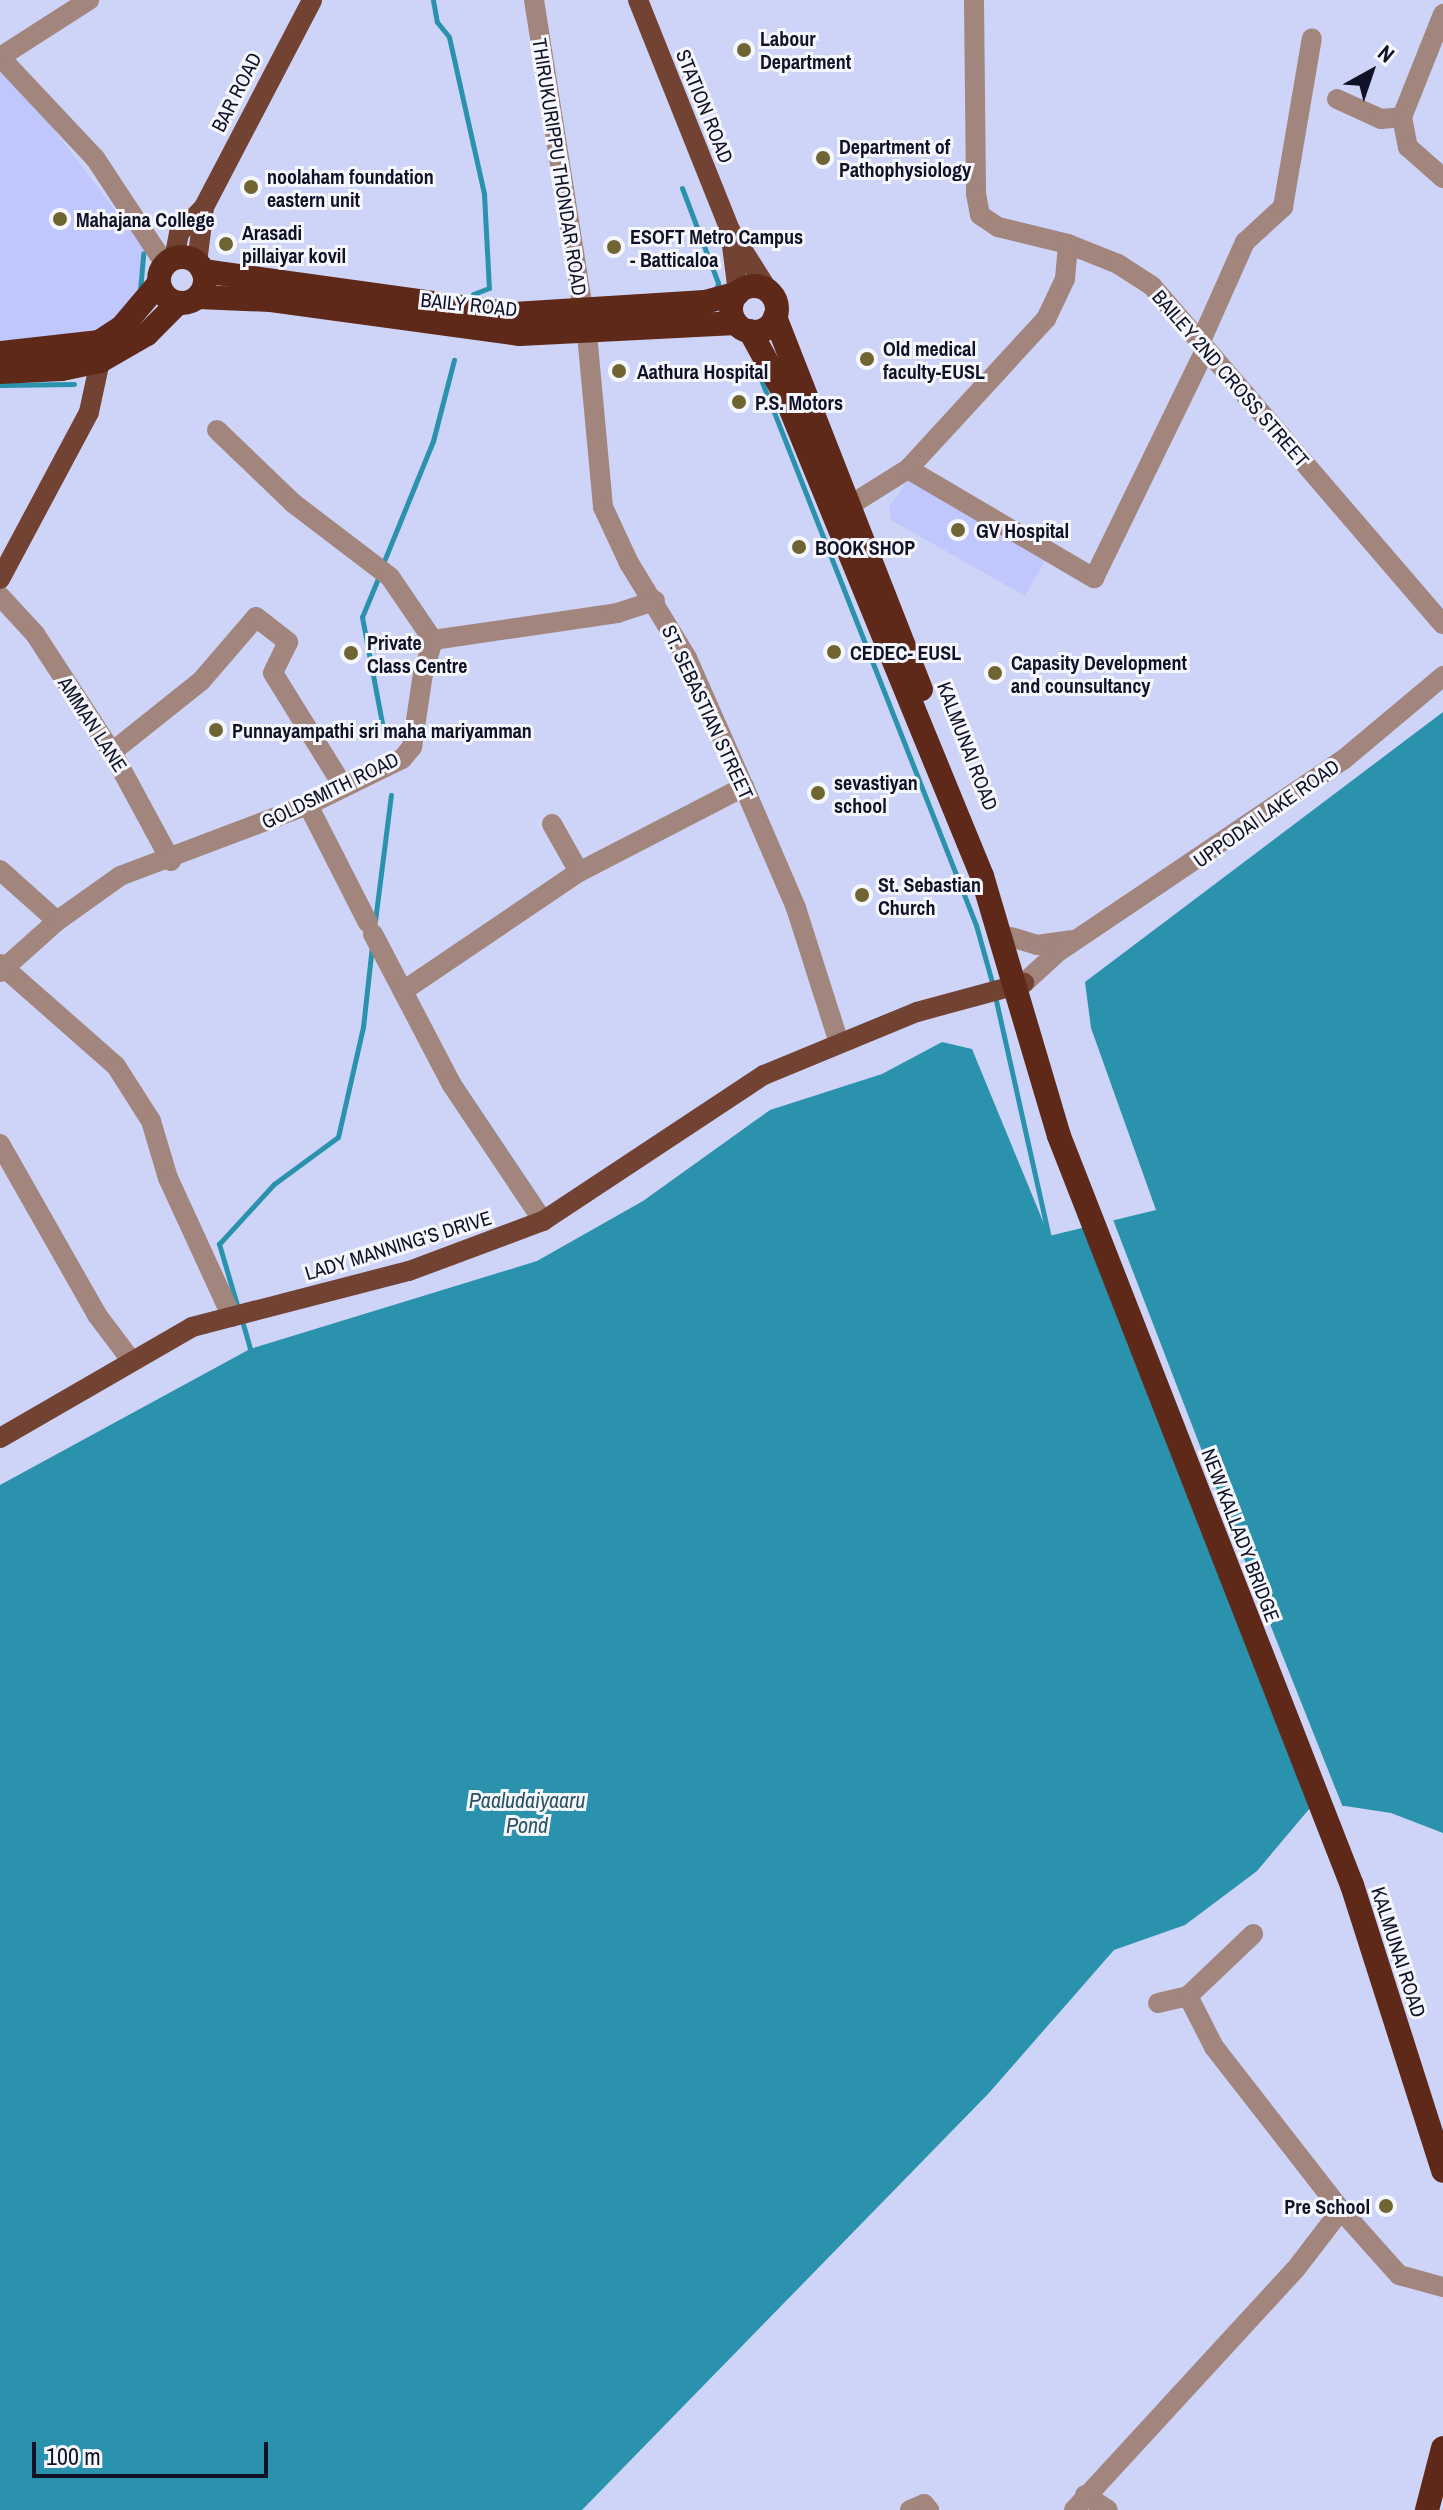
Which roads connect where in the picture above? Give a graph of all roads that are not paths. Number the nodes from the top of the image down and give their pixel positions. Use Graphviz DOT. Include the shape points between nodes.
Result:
graph roads {
  1 [pos="89,0"];
  2 [pos="534,0"];
  3 [pos="638,0"];
  4 [pos="974,0"];
  5 [pos="307,3"];
  6 [pos="1443,14"];
  7 [pos="1312,38"];
  8 [pos="0,57"];
  9 [pos="1337,99"];
  10 [pos="1402,117"];
  11 [pos="1443,178"];
  12 [pos="730,230"];
  13 [pos="1068,244"];
  14 [pos="180,268"];
  15 [pos="768,290"];
  16 [pos="738,293"];
  17 [pos="188,300"];
  18 [pos="775,317"];
  19 [pos="585,324"];
  20 [pos="743,327"];
  21 [pos="1202,346"];
  22 [pos="0,353"];
  23 [pos="100,361"];
  24 [pos="0,372"];
  25 [pos="217,430"];
  26 [pos="908,469"];
  27 [pos="852,504"];
  28 [pos="0,579"];
  29 [pos="0,596"];
  30 [pos="655,601"];
  31 [pos="1443,624"];
  32 [pos="433,640"];
  33 [pos="1443,676"];
  34 [pos="112,752"];
  35 [pos="343,786"];
  36 [pos="744,787"];
  37 [pos="308,805"];
  38 [pos="552,824"];
  39 [pos="171,861"];
  40 [pos="0,870"];
  41 [pos="579,872"];
  42 [pos="57,921"];
  43 [pos="1011,937"];
  44 [pos="1079,938"];
  45 [pos="1,968"];
  46 [pos="1020,984"];
  47 [pos="403,991"];
  48 [pos="974,995"];
  49 [pos="1022,1012"];
  50 [pos="839,1043"];
  51 [pos="0,1144"];
  52 [pos="1088,1201"];
  53 [pos="543,1221"];
  54 [pos="232,1317"];
  55 [pos="131,1360"];
  56 [pos="0,1438"];
  57 [pos="1357,1883"];
  58 [pos="1253,1934"];
  59 [pos="1188,1996"];
  60 [pos="1158,2003"];
  61 [pos="1443,2131"];
  62 [pos="1443,2171"];
  63 [pos="1341,2210"];
  64 [pos="1443,2287"];
  65 [pos="1443,2448"];
  66 [pos="1443,2499"];
  67 [pos="1079,2502"];
  68 [pos="910,2510"];
  69 [pos="929,2510"];
  70 [pos="1108,2510"];
  71 [pos="1427,2510"];
  72 [pos="1440,2510"];
  1 -- 8 [label="street"];
  2 -- 19 [label="street, THIRUKURIPPU THONDAR ROAD"];
  3 -- 12 [label="main road, STATION ROAD"];
  4 -- 13 [label="street, BAILEY 2ND CROSS STREET" via="980,215 998,227"];
  5 -- 14 [label="main road, BAR ROAD" via="204,207 179,233"];
  6 -- 10 [label="street"];
  7 -- 21 [label="street" via="1283,207 1245,242"];
  8 -- 14 [label="street" via="95,158"];
  9 -- 10 [label="street" via="1381,119"];
  10 -- 11 [label="street" via="1408,147"];
  12 -- 15 [label="main road, STATION ROAD"];
  12 -- 16 [label="main road, STATION ROAD"];
  13 -- 21 [label="street, BAILEY 2ND CROSS STREET" via="1118,264 1152,286"];
  13 -- 26 [label="street" via="1065,279 1046,319"];
  14 -- 17 [label="highway"];
  14 -- 17 [label="highway" via="165,296"];
  14 -- 19 [label="highway, BAILY ROAD"];
  14 -- 22 [label="highway, BAR ROAD" via="122,327 99,342"];
  15 -- 16 [label="highway" via="752,286"];
  15 -- 18 [label="highway" via="776,303"];
  16 -- 19 [label="highway, BAILY ROAD"];
  16 -- 20 [label="highway" via="731,307"];
  17 -- 19 [label="highway, BAILY ROAD" via="271,300 498,332"];
  17 -- 23 [label="highway" via="147,334"];
  18 -- 20 [label="highway" via="766,329"];
  18 -- 27 [label="highway, KALMUNAI ROAD"];
  19 -- 20 [label="highway, BAILY ROAD"];
  19 -- 30 [label="street, ST. SEBASTIAN STREET" via="603,507 629,563"];
  20 -- 46 [label="highway, KALMUNAI ROAD" via="784,393 971,850"];
  21 -- 26 [label="street" via="1094,578"];
  21 -- 31 [label="street, BAILEY 2ND CROSS STREET"];
  23 -- 24 [label="highway"];
  23 -- 28 [label="main road" via="89,412"];
  25 -- 32 [label="street" via="293,503 390,577"];
  26 -- 27 [label="street"];
  27 -- 43 [label="highway, KALMUNAI ROAD"];
  29 -- 34 [label="street, AMMAN LANE" via="35,634"];
  30 -- 32 [label="street" via="617,613"];
  30 -- 36 [label="street, ST. SEBASTIAN STREET"];
  32 -- 35 [label="street, GOLDSMITH ROAD" via="412,747 402,759"];
  33 -- 44 [label="street, UPPODAI LAKE ROAD" via="1343,760"];
  34 -- 35 [label="street" via="201,681 256,617 288,642 273,673"];
  34 -- 39 [label="street, AMMAN LANE"];
  35 -- 37 [label="street, GOLDSMITH ROAD"];
  36 -- 41 [label="street"];
  36 -- 50 [label="street, ST. SEBASTIAN STREET" via="796,908"];
  37 -- 39 [label="street, GOLDSMITH ROAD"];
  37 -- 47 [label="street"];
  38 -- 41 [label="street"];
  39 -- 42 [label="street, GOLDSMITH ROAD" via="120,876"];
  40 -- 42 [label="street"];
  41 -- 47 [label="street"];
  42 -- 45 [label="street, GOLDSMITH ROAD"];
  43 -- 44 [label="street, UPPODAI LAKE ROAD" via="1037,945"];
  43 -- 46 [label="highway, KALMUNAI ROAD"];
  44 -- 46 [label="street, UPPODAI LAKE ROAD"];
  45 -- 54 [label="street" via="86,1035 130,1088 151,1121 168,1178"];
  46 -- 48 [label="main road, LADY MANNING’S DRIVE"];
  46 -- 49 [label="highway, KALMUNAI ROAD"];
  46 -- 52 [label="highway, KALMUNAI ROAD"];
  47 -- 53 [label="street" via="452,1085"];
  48 -- 49 [label="main road" via="1004,998"];
  48 -- 50 [label="main road, LADY MANNING’S DRIVE"];
  49 -- 52 [label="highway, KALMUNAI ROAD"];
  50 -- 53 [label="main road, LADY MANNING’S DRIVE" via="764,1075"];
  51 -- 55 [label="street" via="97,1315"];
  52 -- 57 [label="highway, NEW KALLADY BRIDGE"];
  53 -- 54 [label="main road, LADY MANNING’S DRIVE" via="409,1271"];
  54 -- 55 [label="main road, LADY MANNING’S DRIVE" via="192,1327"];
  55 -- 56 [label="main road, LADY MANNING’S DRIVE"];
  57 -- 61 [label="highway, KALMUNAI ROAD"];
  57 -- 62 [label="highway, KALMUNAI ROAD"];
  58 -- 59 [label="street"];
  59 -- 60 [label="street"];
  59 -- 63 [label="street" via="1214,2047"];
  63 -- 64 [label="street" via="1399,2275"];
  63 -- 67 [label="street" via="1229,2344"];
  65 -- 71 [label="highway"];
  66 -- 72 [label="highway"];
  67 -- 70 [label="street"];
  68 -- 69 [label="street" via="924,2504"];
}
